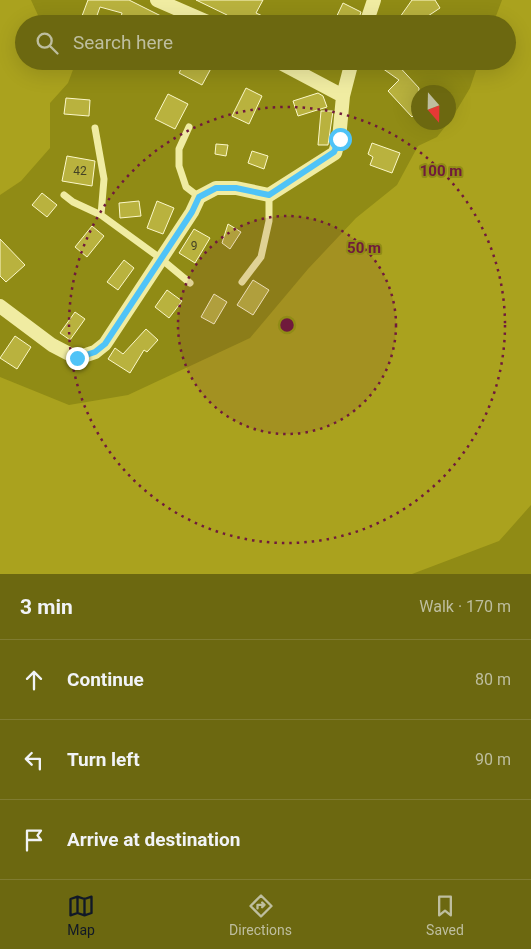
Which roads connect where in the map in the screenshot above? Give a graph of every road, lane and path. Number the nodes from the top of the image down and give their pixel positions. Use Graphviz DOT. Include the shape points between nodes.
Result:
graph roads {
  1 [pos="157,0"];
  2 [pos="374,0"];
  3 [pos="191,15"];
  4 [pos="369,15"];
  5 [pos="294,70"];
  6 [pos="350,70"];
  7 [pos="343,96"];
  8 [pos="189,127"];
  9 [pos="96,128"];
  10 [pos="64,195"];
  11 [pos="269,195"];
  12 [pos="199,197"];
  13 [pos="101,215"];
  14 [pos="160,258"];
  15 [pos="242,282"];
  16 [pos="190,283"];
  17 [pos="0,306"];
  1 -- 3 [label="street"];
  2 -- 4 [label="street"];
  5 -- 7 [label="street"];
  6 -- 7 [label="street"];
  7 -- 11 [label="street" via="340,139 334,152"];
  8 -- 12 [label="lane" via="179,148 179,166 186,187"];
  9 -- 13 [label="lane" via="104,179"];
  10 -- 13 [label="lane"];
  11 -- 12 [label="street" via="236,188 216,188"];
  11 -- 15 [label="lane" via="269,221 261,257"];
  12 -- 14 [label="street"];
  13 -- 14 [label="lane"];
  14 -- 16 [label="lane"];
  14 -- 17 [label="street" via="105,344 95,352 77,358 52,345"];
}
